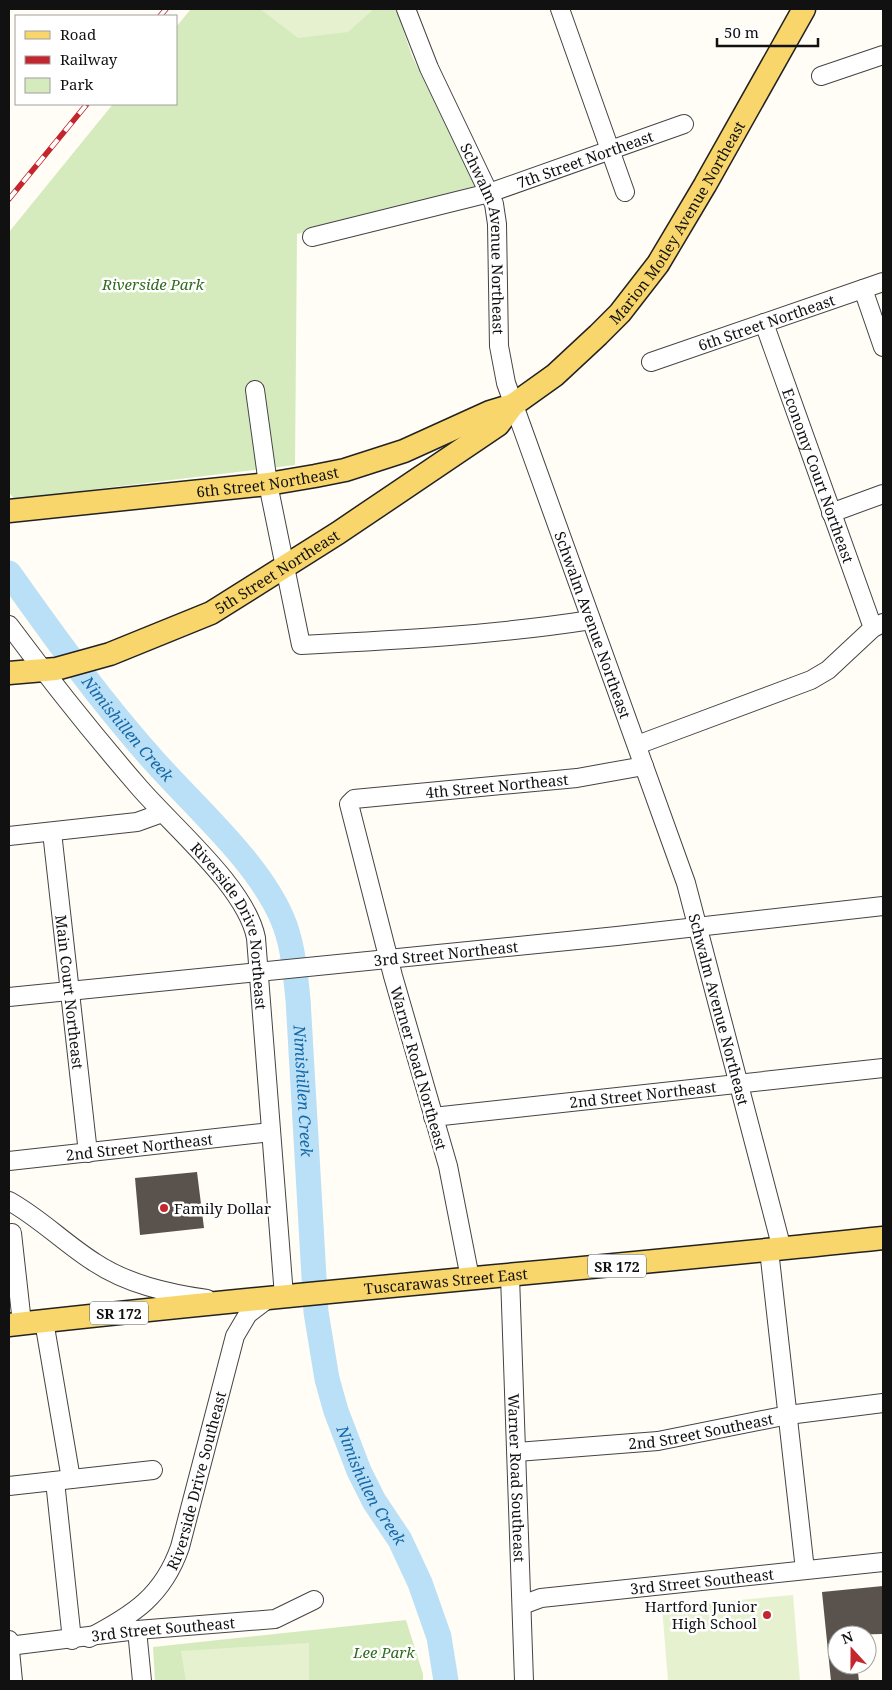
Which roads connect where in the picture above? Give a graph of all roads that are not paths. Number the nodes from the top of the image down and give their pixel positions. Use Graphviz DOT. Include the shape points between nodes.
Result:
graph roads {
  1 [pos="406,9"];
  2 [pos="560,9"];
  3 [pos="804,9"];
  4 [pos="883,55"];
  5 [pos="821,76"];
  6 [pos="684,124"];
  7 [pos="610,150"];
  8 [pos="625,192"];
  9 [pos="489,193"];
  10 [pos="312,237"];
  11 [pos="883,282"];
  12 [pos="863,289"];
  13 [pos="764,323"];
  14 [pos="883,347"];
  15 [pos="652,362"];
  16 [pos="255,390"];
  17 [pos="513,405"];
  18 [pos="268,484"];
  19 [pos="883,494"];
  20 [pos="9,511"];
  21 [pos="831,513"];
  22 [pos="286,567"];
  23 [pos="591,620"];
  24 [pos="9,625"];
  25 [pos="878,626"];
  26 [pos="50,670"];
  27 [pos="9,673"];
  28 [pos="637,745"];
  29 [pos="644,766"];
  30 [pos="350,801"];
  31 [pos="162,813"];
  32 [pos="52,832"];
  33 [pos="9,836"];
  34 [pos="883,906"];
  35 [pos="698,926"];
  36 [pos="388,957"];
  37 [pos="263,970"];
  38 [pos="69,990"];
  39 [pos="9,997"];
  40 [pos="883,1068"];
  41 [pos="740,1083"];
  42 [pos="433,1117"];
  43 [pos="271,1132"];
  44 [pos="88,1153"];
  45 [pos="9,1161"];
  46 [pos="9,1201"];
  47 [pos="12,1233"];
  48 [pos="883,1238"];
  49 [pos="775,1250"];
  50 [pos="510,1276"];
  51 [pos="470,1278"];
  52 [pos="283,1296"];
  53 [pos="230,1302"];
  54 [pos="44,1321"];
  55 [pos="15,1324"];
  56 [pos="883,1403"];
  57 [pos="788,1415"];
  58 [pos="517,1452"];
  59 [pos="153,1470"];
  60 [pos="63,1480"];
  61 [pos="9,1486"];
  62 [pos="883,1562"];
  63 [pos="805,1570"];
  64 [pos="314,1600"];
  65 [pos="522,1606"];
  66 [pos="137,1630"];
  67 [pos="80,1639"];
  68 [pos="9,1644"];
  69 [pos="13,1681"];
  70 [pos="142,1681"];
  71 [pos="524,1681"];
  1 -- 9 [label="street, Schwalm Avenue Northeast"];
  2 -- 7 [label="street"];
  3 -- 17 [label="main road, Marion Motley Avenue Northeast" via="706,185 653,270 620,313 598,335 555,375"];
  4 -- 5 [label="street"];
  6 -- 7 [label="street, 7th Street Northeast"];
  7 -- 8 [label="street"];
  7 -- 9 [label="street, 7th Street Northeast"];
  9 -- 10 [label="street, 7th Street Northeast"];
  9 -- 17 [label="street, Schwalm Avenue Northeast" via="497,224 500,356"];
  11 -- 12 [label="street, 6th Street Northeast"];
  12 -- 13 [label="street, 6th Street Northeast"];
  12 -- 14 [label="street"];
  13 -- 15 [label="street, 6th Street Northeast"];
  13 -- 21 [label="street, Economy Court Northeast"];
  16 -- 18 [label="street"];
  17 -- 18 [label="main road, 6th Street Northeast" via="375,461"];
  17 -- 22 [label="main road, 5th Street Northeast" via="498,425"];
  17 -- 23 [label="street, Schwalm Avenue Northeast"];
  18 -- 20 [label="main road, 6th Street Northeast"];
  18 -- 22 [label="street"];
  19 -- 21 [label="street"];
  21 -- 25 [label="street, Economy Court Northeast"];
  22 -- 23 [label="street" via="301,645 440,638"];
  22 -- 26 [label="main road, 5th Street Northeast" via="210,613 110,654"];
  23 -- 28 [label="street, Schwalm Avenue Northeast"];
  24 -- 26 [label="street, Riverside Drive Northeast"];
  25 -- 28 [label="street" via="828,670 810,680"];
  26 -- 27 [label="main road, 5th Street Northeast"];
  26 -- 31 [label="street, Riverside Drive Northeast"];
  28 -- 29 [label="street, Schwalm Avenue Northeast"];
  29 -- 30 [label="street, 4th Street Northeast" via="577,778"];
  29 -- 35 [label="street, Schwalm Avenue Northeast"];
  30 -- 36 [label="street, Warner Road Northeast"];
  31 -- 32 [label="street" via="137,822"];
  31 -- 37 [label="street, Riverside Drive Northeast" via="242,901 254,928"];
  32 -- 33 [label="street"];
  32 -- 38 [label="street, Main Court Northeast"];
  34 -- 35 [label="street, 3rd Street Northeast"];
  35 -- 36 [label="street, 3rd Street Northeast"];
  35 -- 41 [label="street, Schwalm Avenue Northeast"];
  36 -- 37 [label="street, 3rd Street Northeast"];
  36 -- 42 [label="street, Warner Road Northeast"];
  37 -- 38 [label="street, 3rd Street Northeast"];
  37 -- 43 [label="street, Riverside Drive Northeast"];
  38 -- 39 [label="street, 3rd Street Northeast"];
  38 -- 44 [label="street, Main Court Northeast"];
  40 -- 41 [label="street, 2nd Street Northeast"];
  41 -- 42 [label="street, 2nd Street Northeast"];
  41 -- 49 [label="street, Schwalm Avenue Northeast"];
  42 -- 51 [label="street, Warner Road Northeast" via="448,1166"];
  43 -- 44 [label="street, 2nd Street Northeast"];
  43 -- 52 [label="street, Riverside Drive Northeast"];
  44 -- 45 [label="street, 2nd Street Northeast"];
  46 -- 53 [label="street" via="42,1221 94,1262 121,1277 169,1292"];
  47 -- 55 [label="street"];
  48 -- 49 [label="main road, Tuscarawas Street East / SR 172"];
  49 -- 50 [label="main road, Tuscarawas Street East / SR 172"];
  49 -- 57 [label="street, Schwalm Avenue Northeast"];
  50 -- 51 [label="main road, Tuscarawas Street East / SR 172"];
  50 -- 58 [label="street, Warner Road Southeast"];
  51 -- 52 [label="main road, Tuscarawas Street East / SR 172"];
  52 -- 53 [label="main road, Tuscarawas Street East / SR 172"];
  52 -- 67 [label="street, Riverside Drive Southeast" via="248,1314 235,1336 180,1547 163,1583 142,1606 122,1620"];
  53 -- 54 [label="main road, Tuscarawas Street East / SR 172"];
  54 -- 55 [label="main road, Tuscarawas Street East / SR 172"];
  54 -- 60 [label="street"];
  56 -- 57 [label="street, 2nd Street Southeast"];
  57 -- 58 [label="street, 2nd Street Southeast" via="658,1441"];
  57 -- 63 [label="street, Schwalm Avenue Northeast"];
  58 -- 65 [label="street, Warner Road Southeast"];
  59 -- 60 [label="street"];
  60 -- 61 [label="street"];
  60 -- 67 [label="street"];
  62 -- 63 [label="street, 3rd Street Southeast"];
  63 -- 65 [label="street, 3rd Street Southeast" via="541,1598"];
  64 -- 66 [label="street, 3rd Street Southeast" via="275,1619"];
  65 -- 71 [label="street, Warner Road Southeast"];
  66 -- 67 [label="street, 3rd Street Southeast"];
  66 -- 70 [label="street"];
  67 -- 68 [label="street, 3rd Street Southeast"];
  68 -- 69 [label="street"];
}
